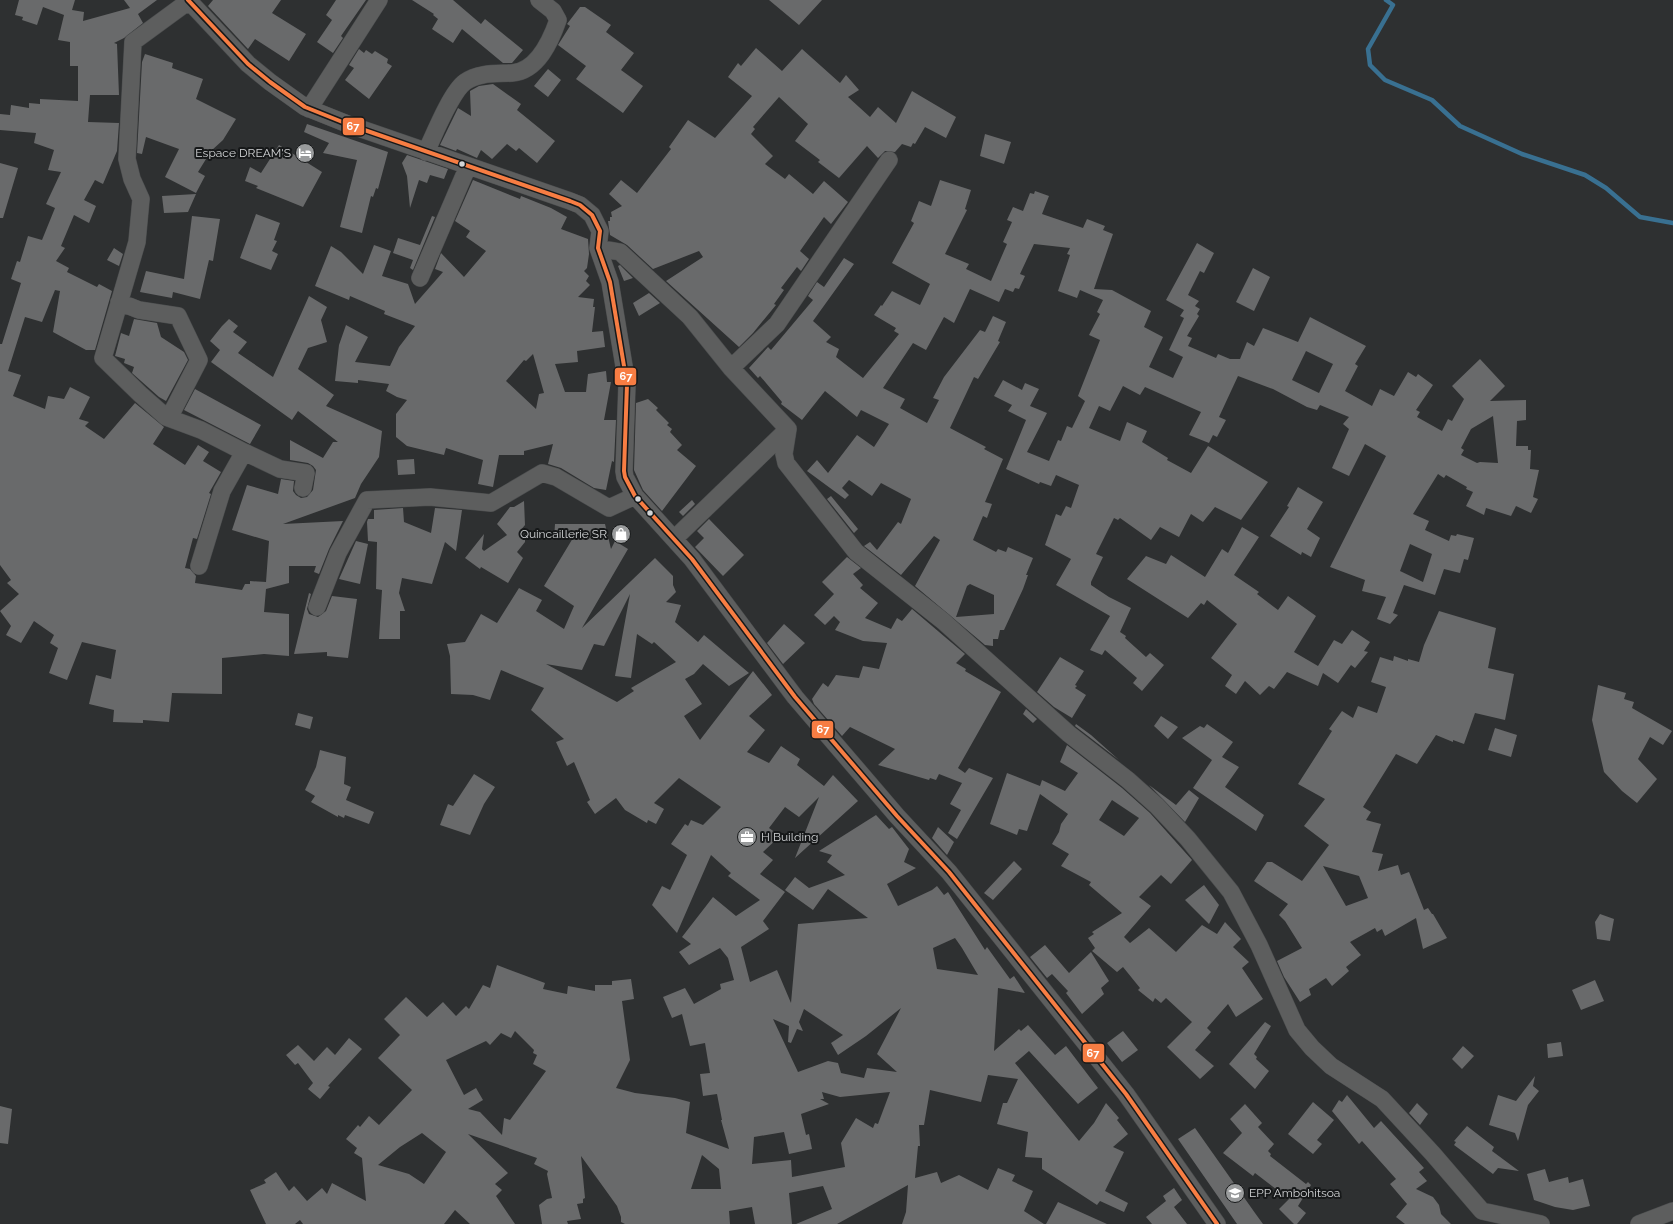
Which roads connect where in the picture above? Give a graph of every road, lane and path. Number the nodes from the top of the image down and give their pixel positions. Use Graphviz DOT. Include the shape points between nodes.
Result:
graph roads {
  1 [pos="189,0"];
  2 [pos="380,0"];
  3 [pos="539,0"];
  4 [pos="309,109"];
  5 [pos="426,152"];
  6 [pos="889,160"];
  7 [pos="468,166"];
  8 [pos="598,248"];
  9 [pos="420,278"];
  10 [pos="119,302"];
  11 [pos="731,368"];
  12 [pos="169,418"];
  13 [pos="788,429"];
  14 [pos="244,452"];
  15 [pos="303,488"];
  16 [pos="635,496"];
  17 [pos="674,539"];
  18 [pos="199,566"];
  19 [pos="317,607"];
  20 [pos="1673,1211"];
  21 [pos="1217,1224"];
  22 [pos="1541,1224"];
  23 [pos="1639,1224"];
  1 -- 4 [label="street" via="248,64"];
  1 -- 10 [label="street" via="133,42 127,159 141,199 137,242"];
  2 -- 4 [label="street"];
  3 -- 5 [label="street" via="553,11 558,20 550,40 534,64 514,73 490,72 465,82 447,107"];
  4 -- 5 [label="street"];
  5 -- 7 [label="street"];
  6 -- 11 [label="street" via="777,324"];
  7 -- 8 [label="street" via="580,205 598,223"];
  7 -- 9 [label="street"];
  8 -- 11 [label="street" via="620,252 690,317"];
  8 -- 16 [label="street" via="610,282 627,384 624,470"];
  10 -- 12 [label="street" via="103,358"];
  10 -- 12 [label="street" via="139,310 178,316 199,360"];
  11 -- 13 [label="street"];
  12 -- 14 [label="street" via="201,430"];
  13 -- 17 [label="street"];
  13 -- 22 [label="street" via="784,454 786,463 856,552 943,621 1069,734 1128,780 1188,839 1231,892 1259,945 1297,1030 1312,1048 1331,1066 1382,1099 1482,1211"];
  14 -- 15 [label="street" via="280,469 306,473"];
  14 -- 18 [label="street" via="222,491"];
  16 -- 17 [label="street"];
  16 -- 19 [label="street" via="609,508 556,477 542,473 492,503 430,498 367,500 338,553"];
  17 -- 21 [label="street" via="692,558 795,697 897,816 949,872 1126,1094"];
  20 -- 23 [label="street"];
}
